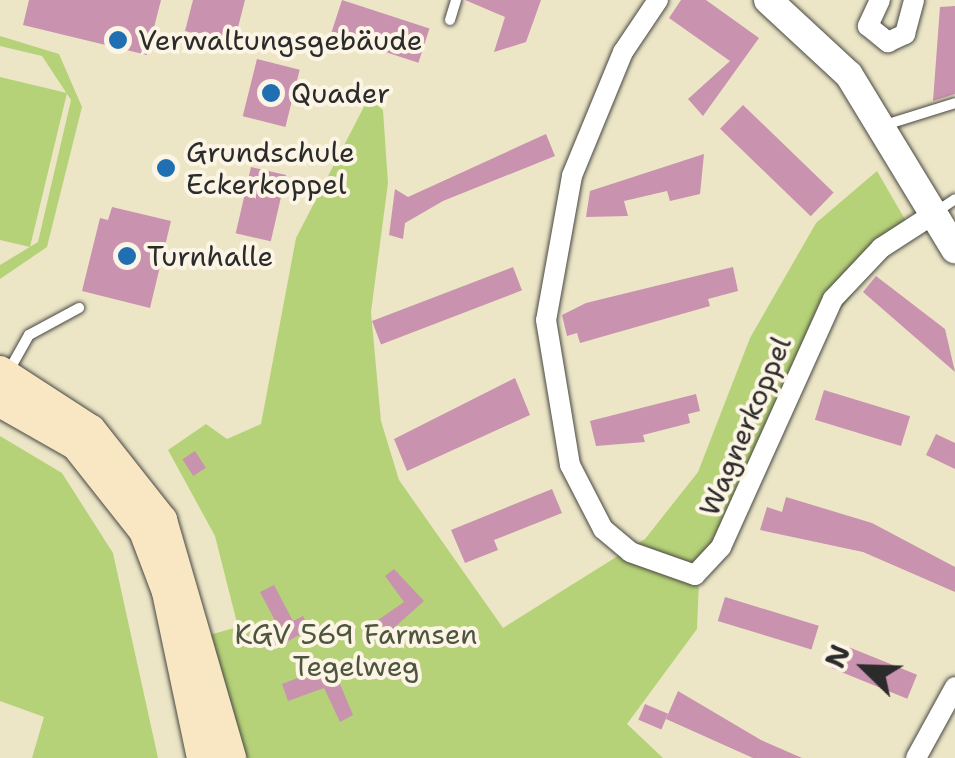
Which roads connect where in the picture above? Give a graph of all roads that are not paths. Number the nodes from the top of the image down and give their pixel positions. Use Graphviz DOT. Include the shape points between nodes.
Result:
graph roads {
  1 [pos="456,0"];
  2 [pos="658,0"];
  3 [pos="768,0"];
  4 [pos="880,0"];
  5 [pos="914,0"];
  6 [pos="450,20"];
  7 [pos="955,103"];
  8 [pos="884,125"];
  9 [pos="945,206"];
  10 [pos="955,249"];
  11 [pos="79,308"];
  12 [pos="2,383"];
  13 [pos="955,687"];
  14 [pos="202,758"];
  15 [pos="231,758"];
  16 [pos="916,758"];
  1 -- 6 [label="lane"];
  2 -- 9 [label="street, Wagnerkoppel" via="623,52 581,150 547,309 546,354 570,465 603,529 630,552 695,574 722,547 832,298 881,248"];
  3 -- 8 [label="street" via="827,50"];
  4 -- 5 [label="street" via="868,26 888,42 905,34"];
  7 -- 8 [label="lane"];
  8 -- 9 [label="street"];
  9 -- 10 [label="street"];
  11 -- 12 [label="lane" via="30,335"];
  12 -- 14 [label="main road" via="76,446 144,531 167,592"];
  12 -- 15 [label="main road" via="90,430 162,520"];
  13 -- 16 [label="street"];
}
